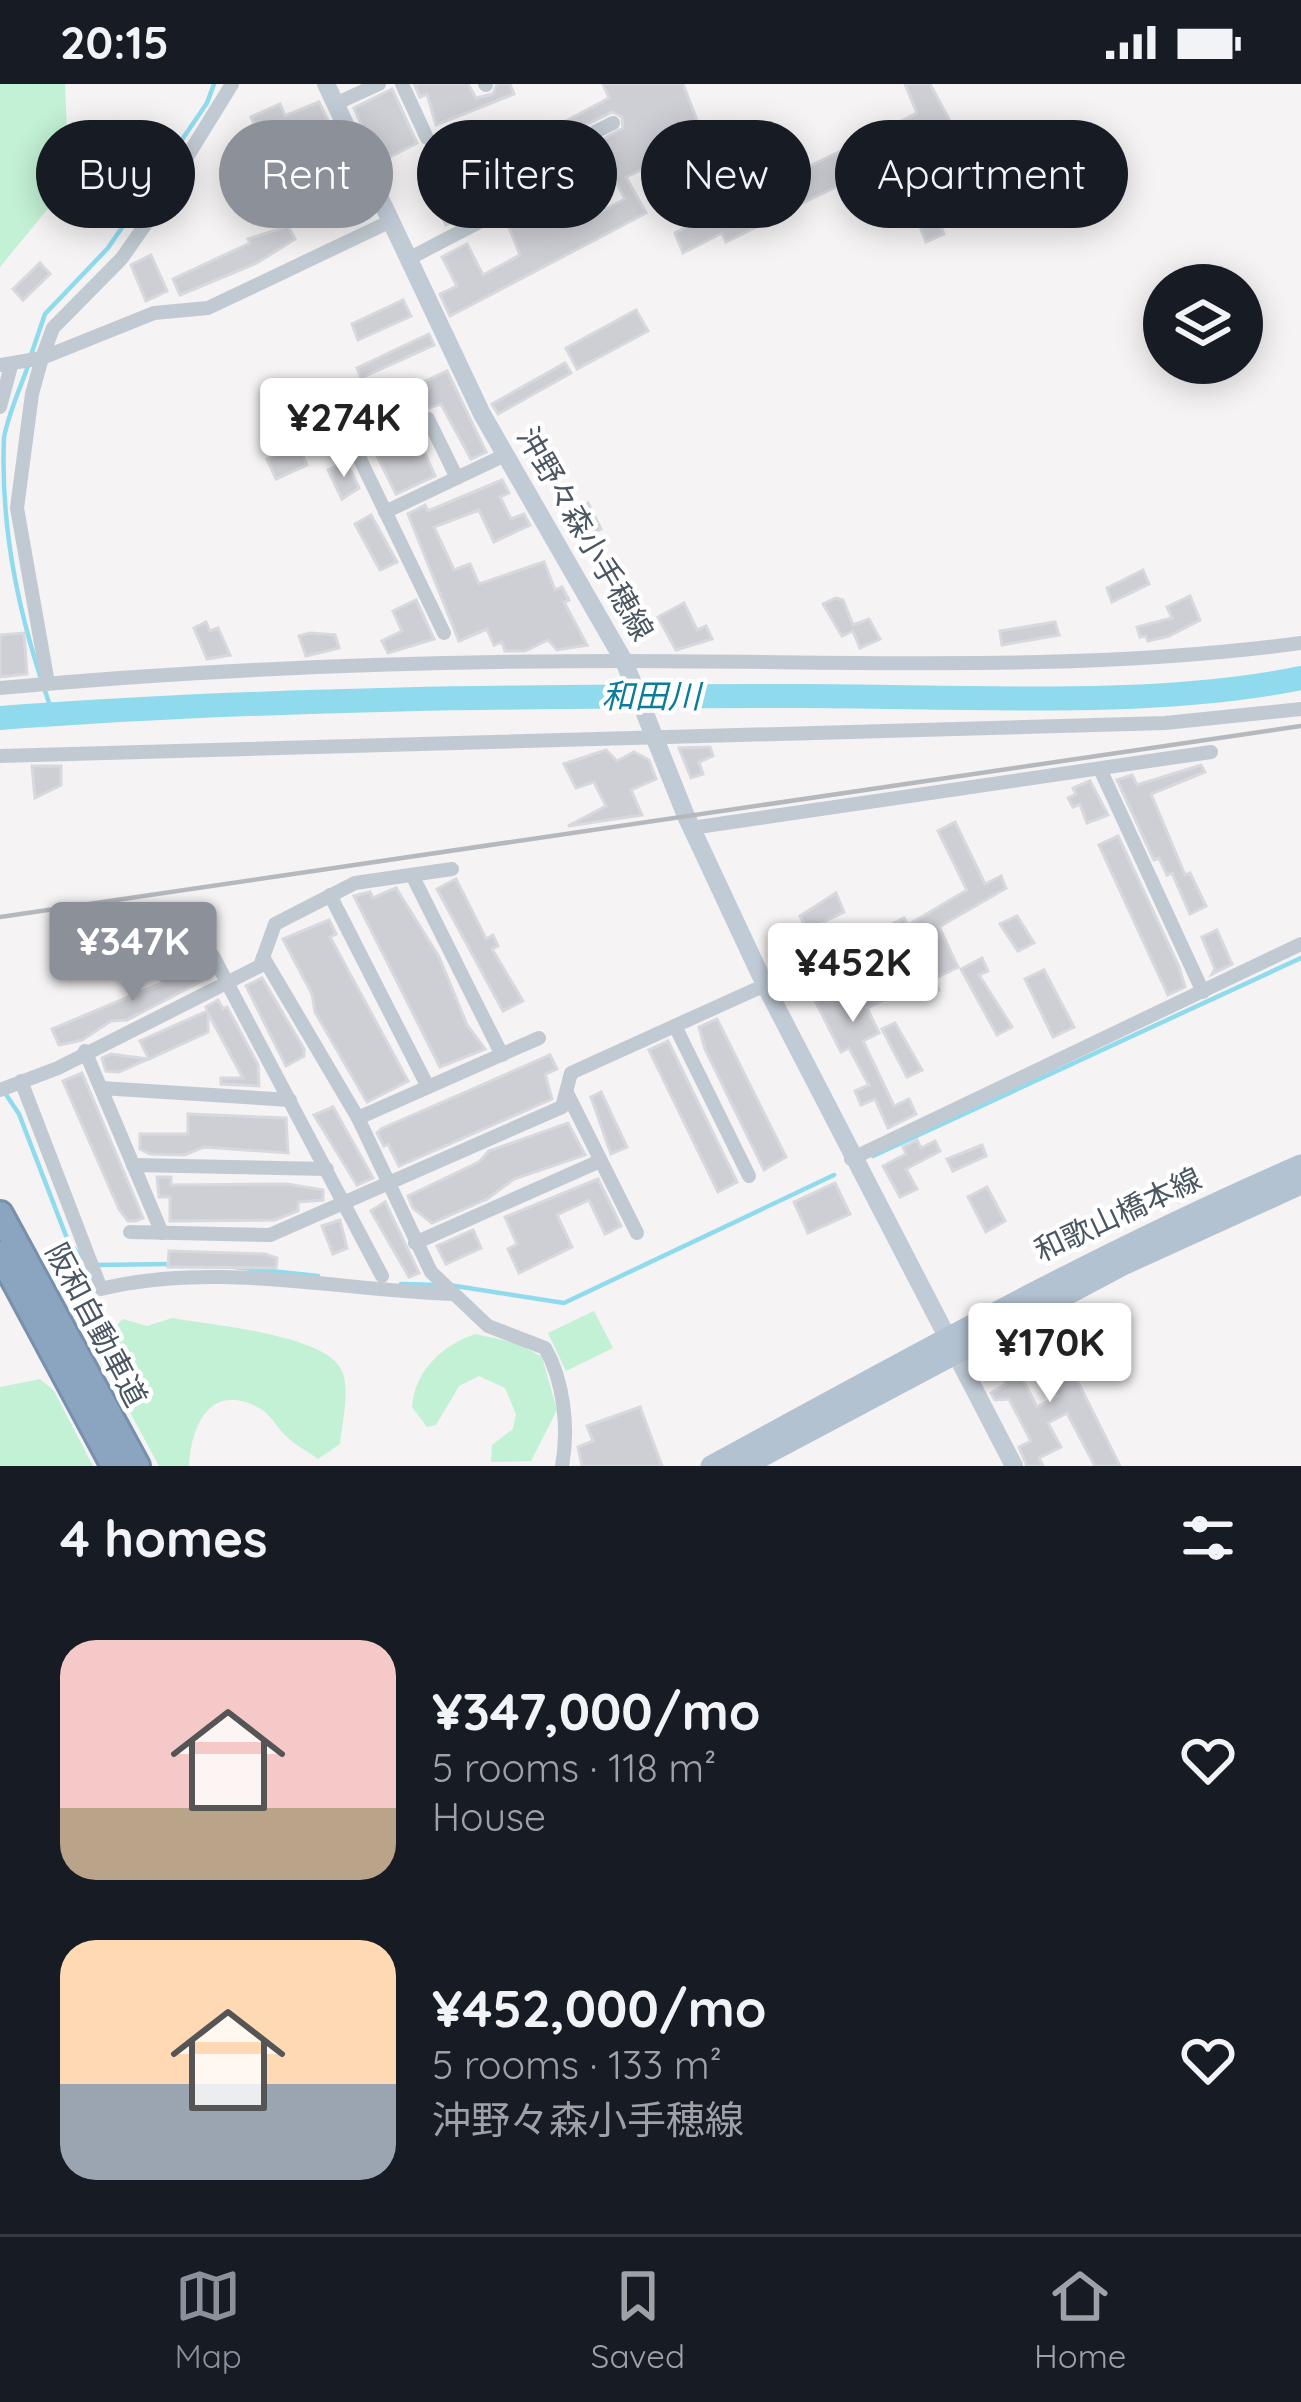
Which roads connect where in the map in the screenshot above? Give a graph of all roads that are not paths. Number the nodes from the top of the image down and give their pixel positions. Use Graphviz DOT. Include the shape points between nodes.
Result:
graph roads {
  1 [pos="232,84"];
  2 [pos="326,84"];
  3 [pos="379,84"];
  4 [pos="402,84"];
  5 [pos="335,104"];
  6 [pos="343,120"];
  7 [pos="419,120"];
  8 [pos="393,222"];
  9 [pos="375,228"];
  10 [pos="468,228"];
  11 [pos="410,258"];
  12 [pos="43,358"];
  13 [pos="6,365"];
  14 [pos="0,407"];
  15 [pos="428,419"];
  16 [pos="356,453"];
  17 [pos="505,455"];
  18 [pos="457,478"];
  19 [pos="385,512"];
  20 [pos="444,633"];
  21 [pos="1301,643"];
  22 [pos="626,665"];
  23 [pos="48,683"];
  24 [pos="0,688"];
  25 [pos="1301,709"];
  26 [pos="650,730"];
  27 [pos="1211,752"];
  28 [pos="0,756"];
  29 [pos="1100,769"];
  30 [pos="691,828"];
  31 [pos="452,869"];
  32 [pos="412,875"];
  33 [pos="330,896"];
  34 [pos="1301,944"];
  35 [pos="213,956"];
  36 [pos="262,958"];
  37 [pos="227,982"];
  38 [pos="765,986"];
  39 [pos="1204,992"];
  40 [pos="675,1026"];
  41 [pos="539,1039"];
  42 [pos="86,1052"];
  43 [pos="502,1055"];
  44 [pos="21,1081"];
  45 [pos="428,1087"];
  46 [pos="101,1088"];
  47 [pos="0,1090"];
  48 [pos="566,1093"];
  49 [pos="290,1100"];
  50 [pos="358,1118"];
  51 [pos="851,1159"];
  52 [pos="600,1161"];
  53 [pos="133,1165"];
  54 [pos="1301,1165"];
  55 [pos="327,1169"];
  56 [pos="748,1176"];
  57 [pos="389,1183"];
  58 [pos="1301,1184"];
  59 [pos="345,1202"];
  60 [pos="0,1214"];
  61 [pos="130,1232"];
  62 [pos="162,1233"];
  63 [pos="637,1233"];
  64 [pos="416,1243"];
  65 [pos="0,1254"];
  66 [pos="382,1276"];
  67 [pos="452,1294"];
  68 [pos="948,1345"];
  69 [pos="114,1466"];
  70 [pos="137,1466"];
  71 [pos="562,1466"];
  72 [pos="711,1466"];
  73 [pos="744,1466"];
  74 [pos="1014,1466"];
  1 -- 12 [label="street" via="122,258 53,328"];
  2 -- 5 [label="main road, 沖野々森小手穂線"];
  3 -- 5 [label="street"];
  4 -- 7 [label="street"];
  5 -- 6 [label="main road, 沖野々森小手穂線"];
  8 -- 11 [label="main road, 沖野々森小手穂線"];
  9 -- 12 [label="street" via="208,308 154,314"];
  10 -- 11 [label="street"];
  11 -- 17 [label="main road, 沖野々森小手穂線"];
  12 -- 13 [label="street"];
  12 -- 23 [label="street" via="17,508"];
  13 -- 14 [label="street"];
  15 -- 18 [label="street"];
  16 -- 19 [label="street"];
  17 -- 18 [label="street"];
  17 -- 22 [label="main road, 沖野々森小手穂線"];
  18 -- 19 [label="street"];
  19 -- 20 [label="street"];
  21 -- 22 [label="street" via="1184,658"];
  22 -- 23 [label="street"];
  22 -- 26 [label="main road, 沖野々森小手穂線"];
  23 -- 24 [label="street"];
  25 -- 26 [label="street" via="1166,723"];
  26 -- 28 [label="street"];
  26 -- 30 [label="main road, 沖野々森小手穂線"];
  27 -- 29 [label="street"];
  29 -- 30 [label="street"];
  29 -- 39 [label="street"];
  30 -- 38 [label="main road, 沖野々森小手穂線"];
  31 -- 32 [label="street"];
  32 -- 33 [label="street" via="355,883"];
  32 -- 43 [label="street"];
  33 -- 36 [label="street" via="274,924"];
  33 -- 45 [label="street"];
  34 -- 39 [label="street"];
  35 -- 37 [label="street"];
  36 -- 37 [label="street"];
  36 -- 50 [label="street"];
  37 -- 42 [label="street"];
  37 -- 49 [label="street"];
  38 -- 40 [label="street"];
  38 -- 51 [label="main road, 沖野々森小手穂線"];
  39 -- 51 [label="street"];
  40 -- 48 [label="street" via="571,1073"];
  40 -- 56 [label="street"];
  41 -- 43 [label="street"];
  42 -- 44 [label="street"];
  42 -- 46 [label="street"];
  43 -- 45 [label="street"];
  44 -- 47 [label="street"];
  44 -- 67 [label="street" via="101,1289 143,1279"];
  45 -- 50 [label="street"];
  46 -- 49 [label="street"];
  46 -- 53 [label="street"];
  48 -- 52 [label="street"];
  48 -- 57 [label="street" via="562,1107"];
  49 -- 55 [label="street"];
  50 -- 57 [label="street"];
  51 -- 68 [label="main road, 沖野々森小手穂線"];
  52 -- 63 [label="street"];
  52 -- 64 [label="street"];
  53 -- 55 [label="street"];
  53 -- 62 [label="street"];
  54 -- 68 [label="main road, 和歌山橋本線" via="1106,1251"];
  55 -- 59 [label="street"];
  57 -- 59 [label="street"];
  57 -- 64 [label="street"];
  58 -- 68 [label="main road, 和歌山橋本線"];
  59 -- 62 [label="street" via="270,1235"];
  59 -- 66 [label="street"];
  60 -- 70 [label="highway, 阪和自動車道"];
  61 -- 62 [label="street"];
  64 -- 67 [label="street"];
  65 -- 69 [label="highway, 阪和自動車道"];
  67 -- 71 [label="street" via="488,1326 545,1348 564,1417"];
  68 -- 72 [label="main road, 和歌山橋本線"];
  68 -- 73 [label="main road, 和歌山橋本線"];
  68 -- 74 [label="main road, 沖野々森小手穂線"];
}
